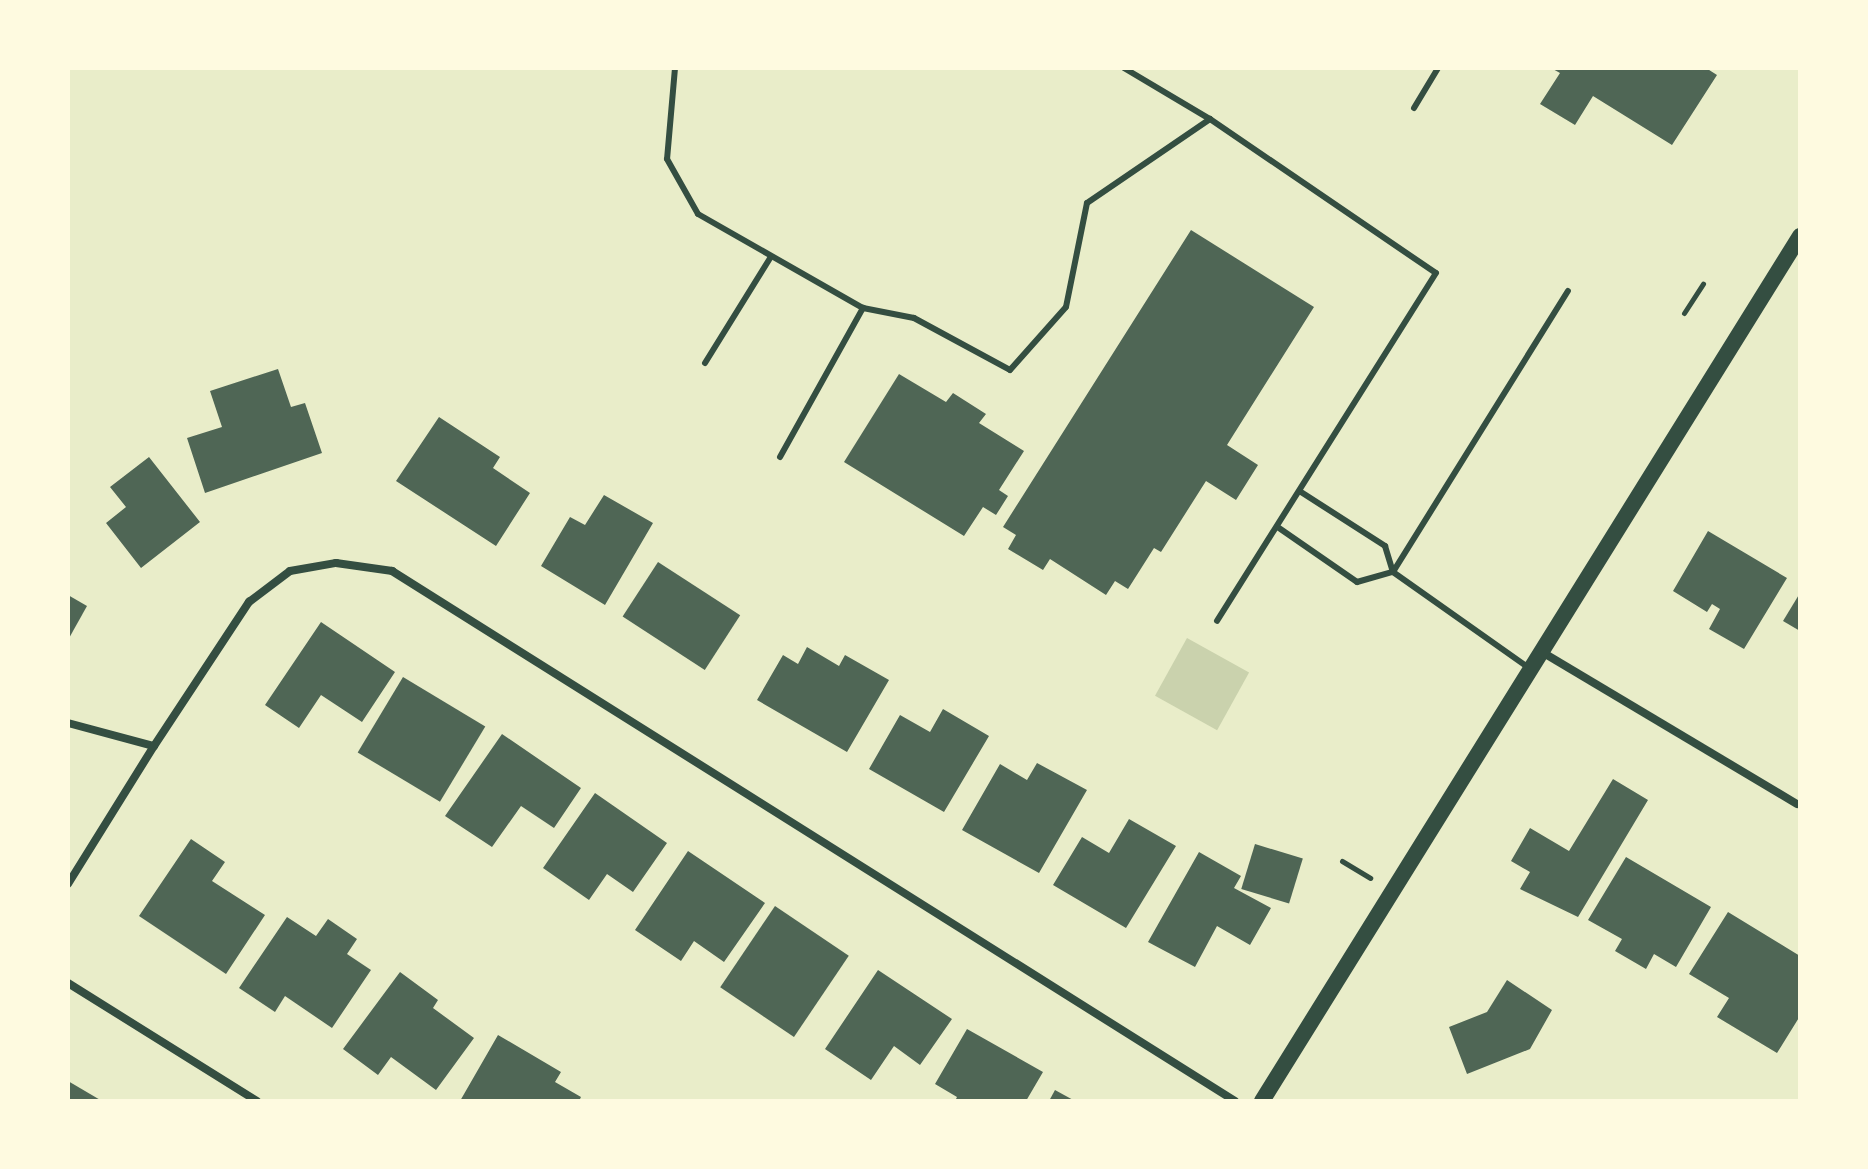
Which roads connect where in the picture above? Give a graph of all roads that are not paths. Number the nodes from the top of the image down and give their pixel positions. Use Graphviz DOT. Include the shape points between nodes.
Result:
graph roads {
  1 [pos="675,68"];
  2 [pos="1124,68"];
  3 [pos="1438,68"];
  4 [pos="1414,108"];
  5 [pos="1210,119"];
  6 [pos="1800,236"];
  7 [pos="770,258"];
  8 [pos="1568,291"];
  9 [pos="863,308"];
  10 [pos="705,363"];
  11 [pos="780,457"];
  12 [pos="1301,492"];
  13 [pos="1279,528"];
  14 [pos="1393,572"];
  15 [pos="1217,621"];
  16 [pos="1538,650"];
  17 [pos="1529,668"];
  18 [pos="68,723"];
  19 [pos="154,746"];
  20 [pos="1797,804"];
  21 [pos="68,884"];
  22 [pos="68,983"];
  23 [pos="257,1101"];
  24 [pos="1235,1101"];
  25 [pos="1262,1101"];
  1 -- 7 [label="lane" via="667,159 698,214"];
  2 -- 5 [label="lane"];
  3 -- 4 [label="lane"];
  5 -- 9 [label="lane" via="1087,203 1066,307 1010,370 914,318"];
  5 -- 12 [label="lane" via="1436,273"];
  6 -- 16 [label="main road"];
  7 -- 9 [label="lane"];
  7 -- 10 [label="lane"];
  8 -- 14 [label="lane"];
  9 -- 11 [label="lane"];
  12 -- 13 [label="lane"];
  12 -- 14 [label="lane" via="1385,546"];
  13 -- 14 [label="lane" via="1357,582"];
  13 -- 15 [label="lane"];
  14 -- 17 [label="lane"];
  16 -- 17 [label="main road"];
  16 -- 20 [label="street"];
  17 -- 25 [label="main road"];
  18 -- 19 [label="street"];
  19 -- 21 [label="street"];
  19 -- 24 [label="street" via="249,602 290,571 336,563 392,571"];
  22 -- 23 [label="street"];
}
